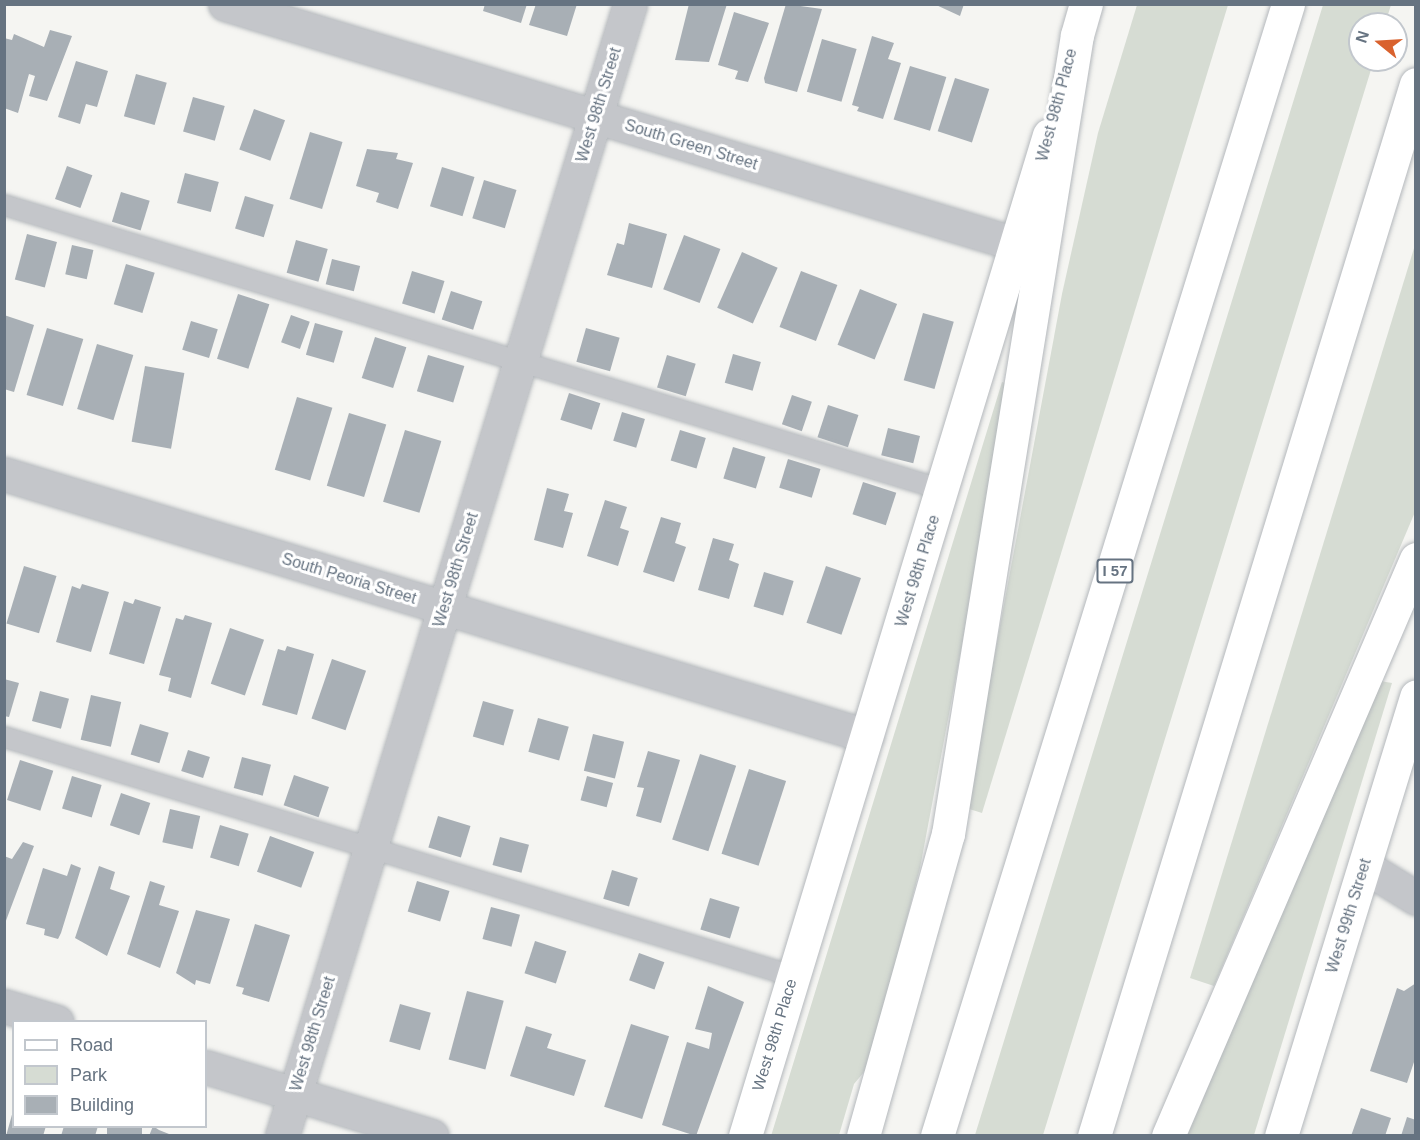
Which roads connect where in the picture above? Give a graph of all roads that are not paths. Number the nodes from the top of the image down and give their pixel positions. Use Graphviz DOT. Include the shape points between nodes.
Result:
graph roads {
  1 [pos="225,4"];
  2 [pos="630,4"];
  3 [pos="1288,4"];
  4 [pos="1084,12"];
  5 [pos="1416,84"];
  6 [pos="596,117"];
  7 [pos="4,206"];
  8 [pos="1019,245"];
  9 [pos="520,362"];
  10 [pos="4,474"];
  11 [pos="944,490"];
  12 [pos="1416,559"];
  13 [pos="444,608"];
  14 [pos="1416,696"];
  15 [pos="867,736"];
  16 [pos="4,737"];
  17 [pos="370,848"];
  18 [pos="1364,866"];
  19 [pos="1416,898"];
  20 [pos="793,976"];
  21 [pos="4,1006"];
  22 [pos="50,1020"];
  23 [pos="207,1067"];
  24 [pos="295,1094"];
  25 [pos="1284,1135"];
  26 [pos="282,1136"];
  27 [pos="432,1136"];
  28 [pos="745,1136"];
  29 [pos="863,1136"];
  30 [pos="937,1136"];
  31 [pos="1094,1136"];
  32 [pos="1168,1136"];
  1 -- 6 [label="street, South Green Street"];
  2 -- 6 [label="street, West 98th Street"];
  3 -- 30 [label="main road, I 57"];
  4 -- 8 [label="main road, West 98th Place"];
  4 -- 29 [label="main road" via="948,834"];
  5 -- 31 [label="main road"];
  6 -- 8 [label="street, South Green Street"];
  6 -- 9 [label="street, West 98th Street"];
  7 -- 9 [label="lane"];
  8 -- 11 [label="main road, West 98th Place"];
  9 -- 11 [label="lane"];
  9 -- 13 [label="street, West 98th Street"];
  10 -- 13 [label="street, South Peoria Street"];
  11 -- 15 [label="main road, West 98th Place"];
  12 -- 32 [label="main road"];
  13 -- 15 [label="street, South Peoria Street"];
  13 -- 17 [label="street, West 98th Street"];
  14 -- 18 [label="main road, West 99th Street"];
  15 -- 20 [label="main road, West 98th Place"];
  16 -- 17 [label="lane"];
  17 -- 20 [label="lane"];
  17 -- 24 [label="street, West 98th Street"];
  18 -- 19 [label="street"];
  18 -- 25 [label="main road, West 99th Street"];
  20 -- 28 [label="main road, West 98th Place"];
  21 -- 22 [label="street"];
  23 -- 24 [label="street"];
  24 -- 26 [label="street, West 98th Street"];
  24 -- 27 [label="street"];
}
